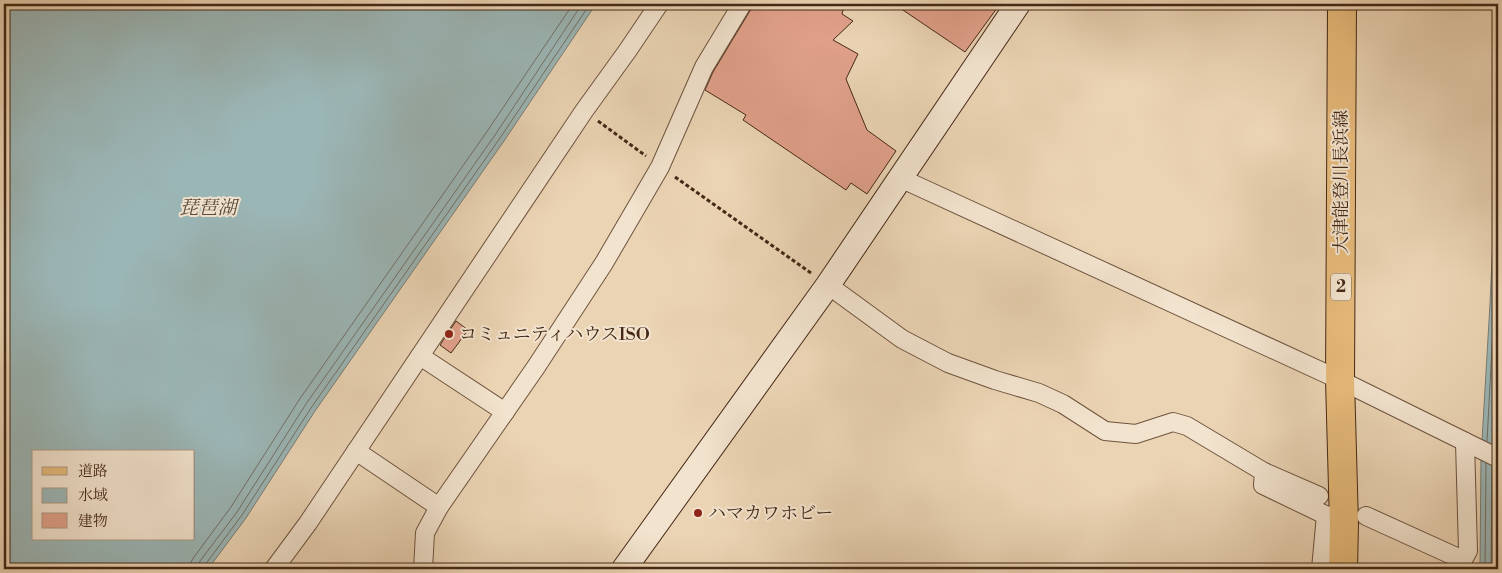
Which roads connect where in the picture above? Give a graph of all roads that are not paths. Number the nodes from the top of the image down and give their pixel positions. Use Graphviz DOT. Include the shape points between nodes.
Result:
graph roads {
  1 [pos="659,4"];
  2 [pos="742,4"];
  3 [pos="1018,4"];
  4 [pos="1342,4"];
  5 [pos="900,178"];
  6 [pos="828,285"];
  7 [pos="420,356"];
  8 [pos="1340,380"];
  9 [pos="505,412"];
  10 [pos="1469,443"];
  11 [pos="356,451"];
  12 [pos="1498,458"];
  13 [pos="1264,472"];
  14 [pos="1319,496"];
  15 [pos="439,507"];
  16 [pos="1345,518"];
  17 [pos="274,569"];
  18 [pos="423,569"];
  19 [pos="624,569"];
  20 [pos="1321,569"];
  21 [pos="1343,569"];
  1 -- 7 [label="street"];
  2 -- 9 [label="street" via="704,67 660,167 604,263"];
  3 -- 5 [label="street"];
  4 -- 8 [label="main road, 大津能登川長浜線 / 2"];
  5 -- 6 [label="street"];
  5 -- 8 [label="street"];
  6 -- 13 [label="street" via="902,339 948,363 1040,393 1105,431 1136,434 1173,422 1187,426"];
  6 -- 19 [label="street"];
  7 -- 9 [label="street"];
  7 -- 11 [label="street"];
  8 -- 10 [label="street"];
  8 -- 16 [label="main road, 大津能登川長浜線 / 2"];
  9 -- 15 [label="street"];
  10 -- 12 [label="street"];
  10 -- 16 [label="street" via="1468,551 1463,560"];
  11 -- 15 [label="street"];
  11 -- 17 [label="street"];
  13 -- 14 [label="street"];
  13 -- 16 [label="street" via="1263,485"];
  15 -- 18 [label="street" via="425,533"];
  16 -- 20 [label="street"];
  16 -- 21 [label="main road, 大津能登川長浜線 / 2"];
}
